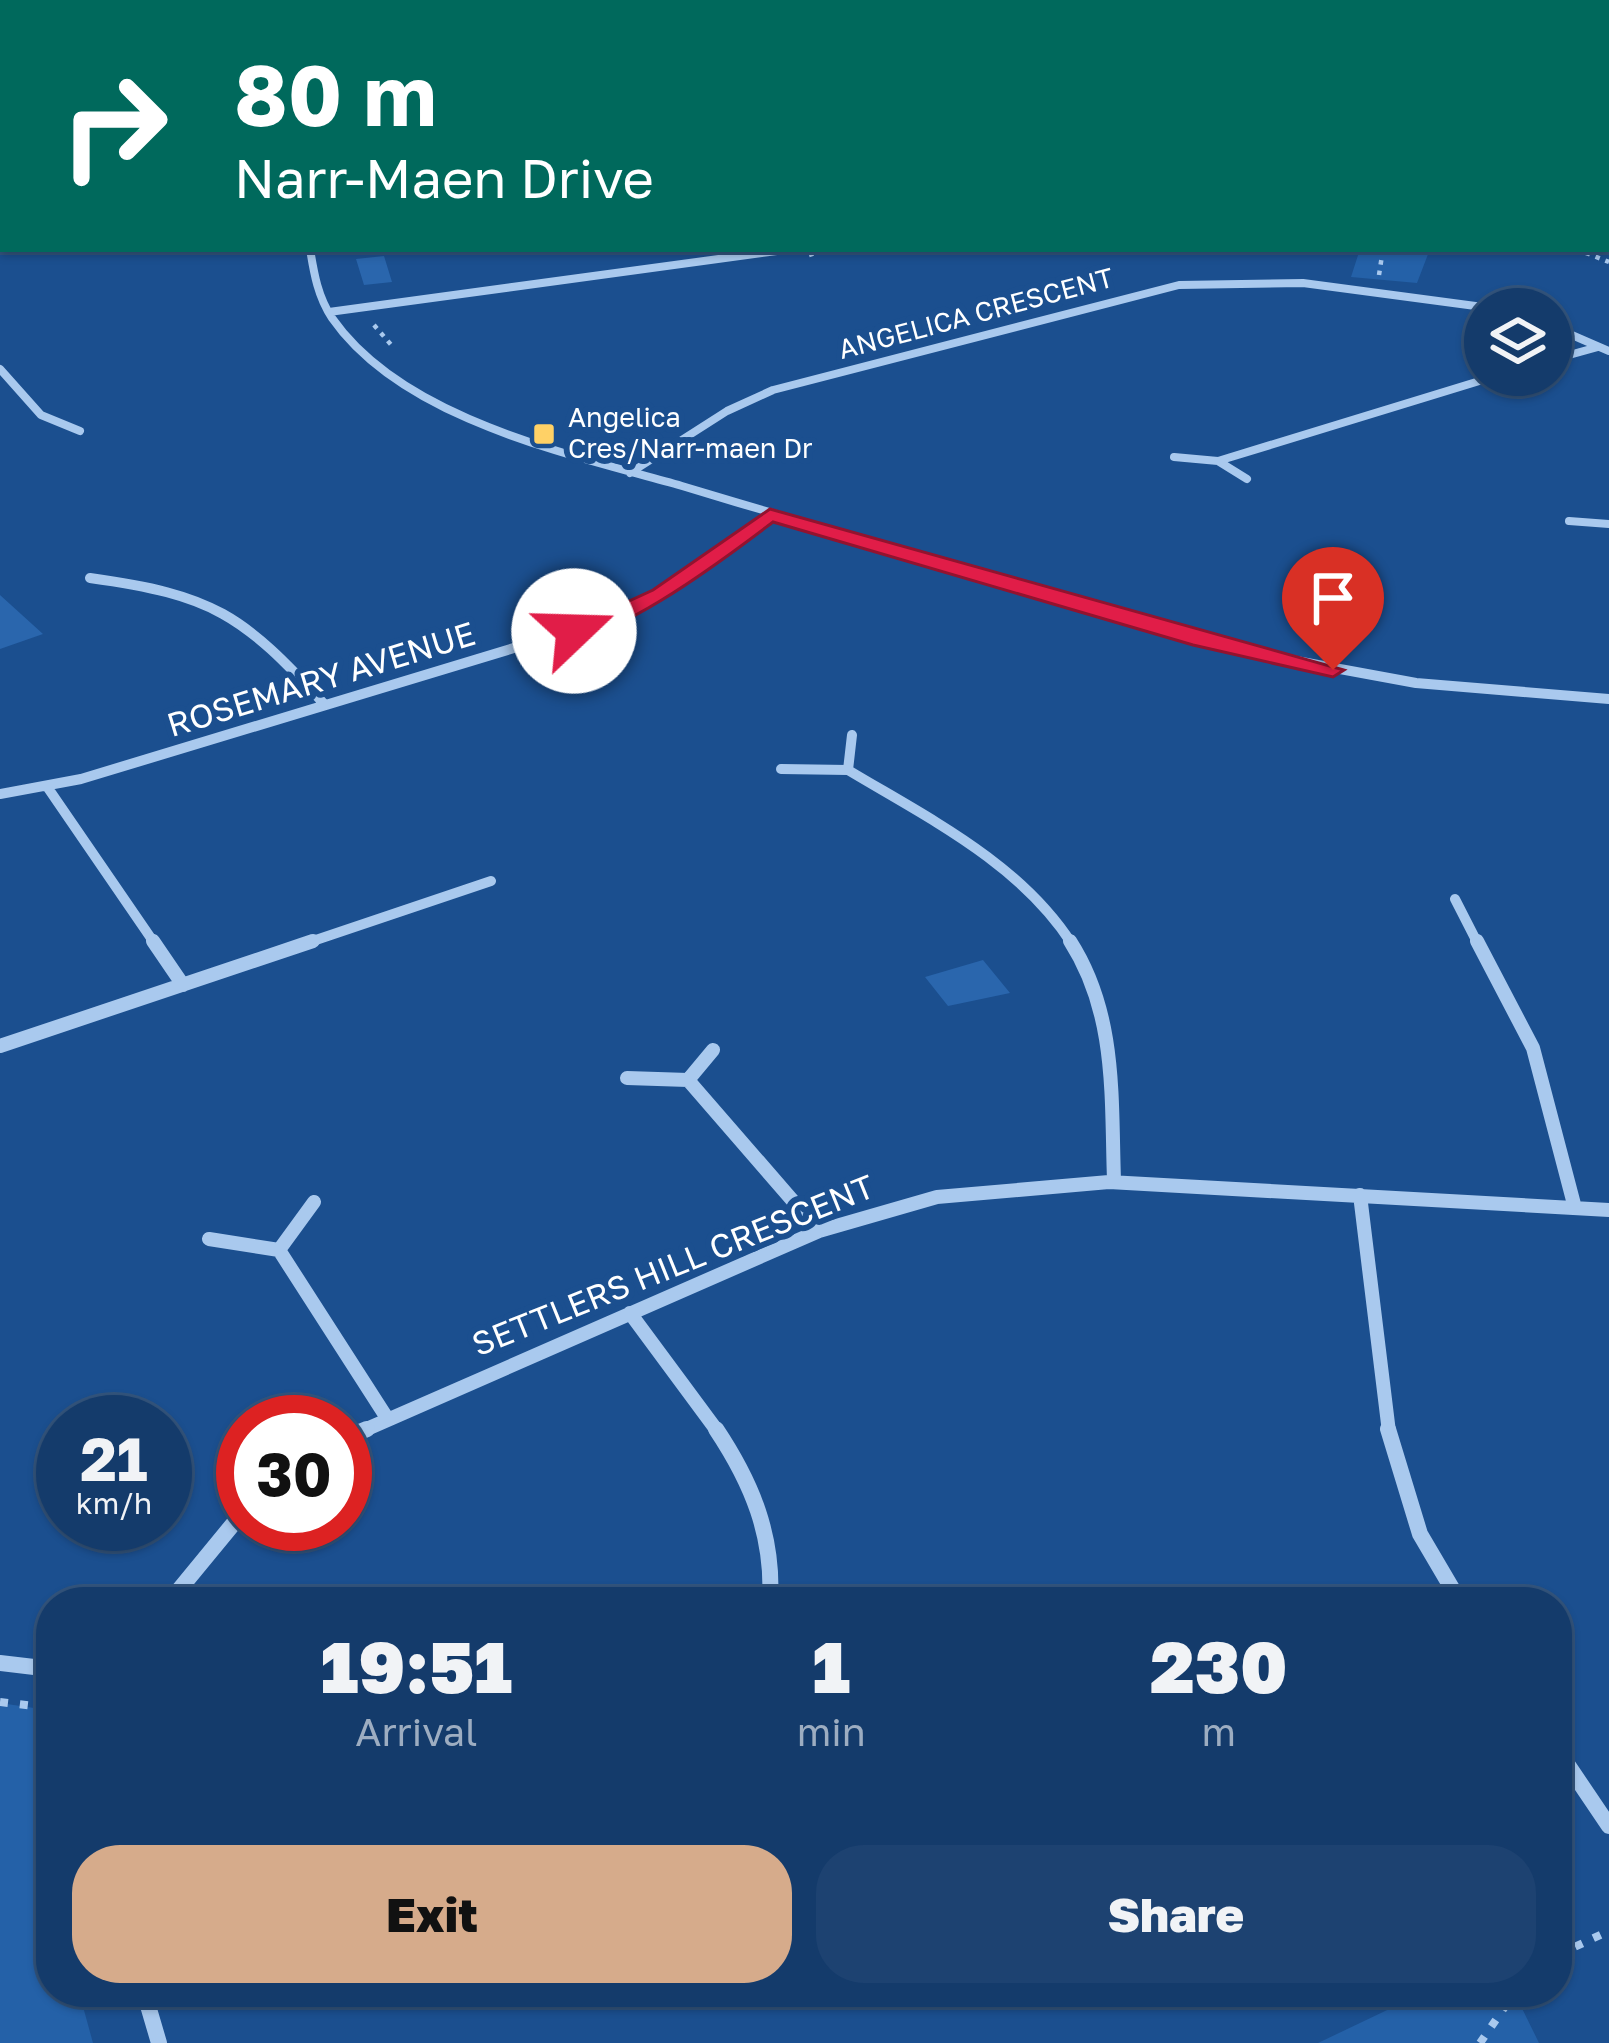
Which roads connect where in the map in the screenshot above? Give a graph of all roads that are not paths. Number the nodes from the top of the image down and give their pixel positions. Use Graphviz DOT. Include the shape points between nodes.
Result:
graph roads {
  1 [pos="310,252"];
  2 [pos="770,252"];
  3 [pos="1464,302"];
  4 [pos="328,312"];
  5 [pos="1572,335"];
  6 [pos="1604,349"];
  7 [pos="1572,356"];
  8 [pos="0,369"];
  9 [pos="1464,386"];
  10 [pos="80,431"];
  11 [pos="1174,457"];
  12 [pos="1218,461"];
  13 [pos="630,473"];
  14 [pos="1247,479"];
  15 [pos="770,515"];
  16 [pos="1569,521"];
  17 [pos="1609,524"];
  18 [pos="90,578"];
  19 [pos="1609,699"];
  20 [pos="326,705"];
  21 [pos="852,735"];
  22 [pos="782,769"];
  23 [pos="848,770"];
  24 [pos="48,788"];
  25 [pos="0,794"];
  26 [pos="491,881"];
  27 [pos="1455,899"];
  28 [pos="183,985"];
  29 [pos="0,1046"];
  30 [pos="713,1050"];
  31 [pos="627,1078"];
  32 [pos="688,1080"];
  33 [pos="1114,1180"];
  34 [pos="1360,1195"];
  35 [pos="314,1202"];
  36 [pos="1575,1208"];
  37 [pos="1609,1210"];
  38 [pos="819,1232"];
  39 [pos="209,1239"];
  40 [pos="279,1250"];
  41 [pos="630,1313"];
  42 [pos="387,1418"];
  43 [pos="372,1425"];
  44 [pos="216,1545"];
  45 [pos="181,1587"];
  46 [pos="770,1587"];
  47 [pos="1451,1587"];
  48 [pos="0,1663"];
  49 [pos="36,1667"];
  50 [pos="1572,1771"];
  51 [pos="1609,1826"];
  52 [pos="148,2007"];
  53 [pos="159,2043"];
  1 -- 4 [label="street"];
  2 -- 4 [label="street"];
  3 -- 13 [label="street, ANGELICA CRESCENT" via="1249,280 1142,292 773,391"];
  4 -- 13 [label="street" via="378,363 434,400 526,441"];
  5 -- 6 [label="street"];
  6 -- 7 [label="street"];
  8 -- 10 [label="street" via="41,415"];
  9 -- 12 [label="street"];
  11 -- 12 [label="street"];
  12 -- 14 [label="street"];
  13 -- 15 [label="street"];
  15 -- 19 [label="street" via="1288,661 1454,688"];
  15 -- 20 [label="street, ROSEMARY AVENUE" via="623,613"];
  16 -- 17 [label="street"];
  18 -- 20 [label="street" via="219,604 251,625"];
  20 -- 24 [label="street, ROSEMARY AVENUE"];
  21 -- 23 [label="street"];
  22 -- 23 [label="street"];
  23 -- 33 [label="street" via="991,858 1064,929 1101,1006"];
  24 -- 25 [label="street, ROSEMARY AVENUE"];
  24 -- 28 [label="street"];
  26 -- 28 [label="street"];
  27 -- 36 [label="street" via="1533,1048"];
  28 -- 29 [label="street"];
  30 -- 32 [label="street"];
  31 -- 32 [label="street"];
  32 -- 38 [label="street"];
  33 -- 34 [label="street, SETTLERS HILL CRESCENT"];
  33 -- 38 [label="street, SETTLERS HILL CRESCENT" via="974,1188"];
  34 -- 36 [label="street, SETTLERS HILL CRESCENT"];
  34 -- 47 [label="street" via="1391,1452 1414,1521"];
  35 -- 40 [label="street"];
  36 -- 37 [label="street, SETTLERS HILL CRESCENT"];
  38 -- 41 [label="street, SETTLERS HILL CRESCENT"];
  39 -- 40 [label="street"];
  40 -- 42 [label="street"];
  41 -- 42 [label="street, SETTLERS HILL CRESCENT"];
  41 -- 46 [label="street" via="746,1479 769,1551"];
  42 -- 43 [label="street, SETTLERS HILL CRESCENT"];
  44 -- 45 [label="street"];
  48 -- 49 [label="street"];
  50 -- 51 [label="street"];
  52 -- 53 [label="street"];
}
